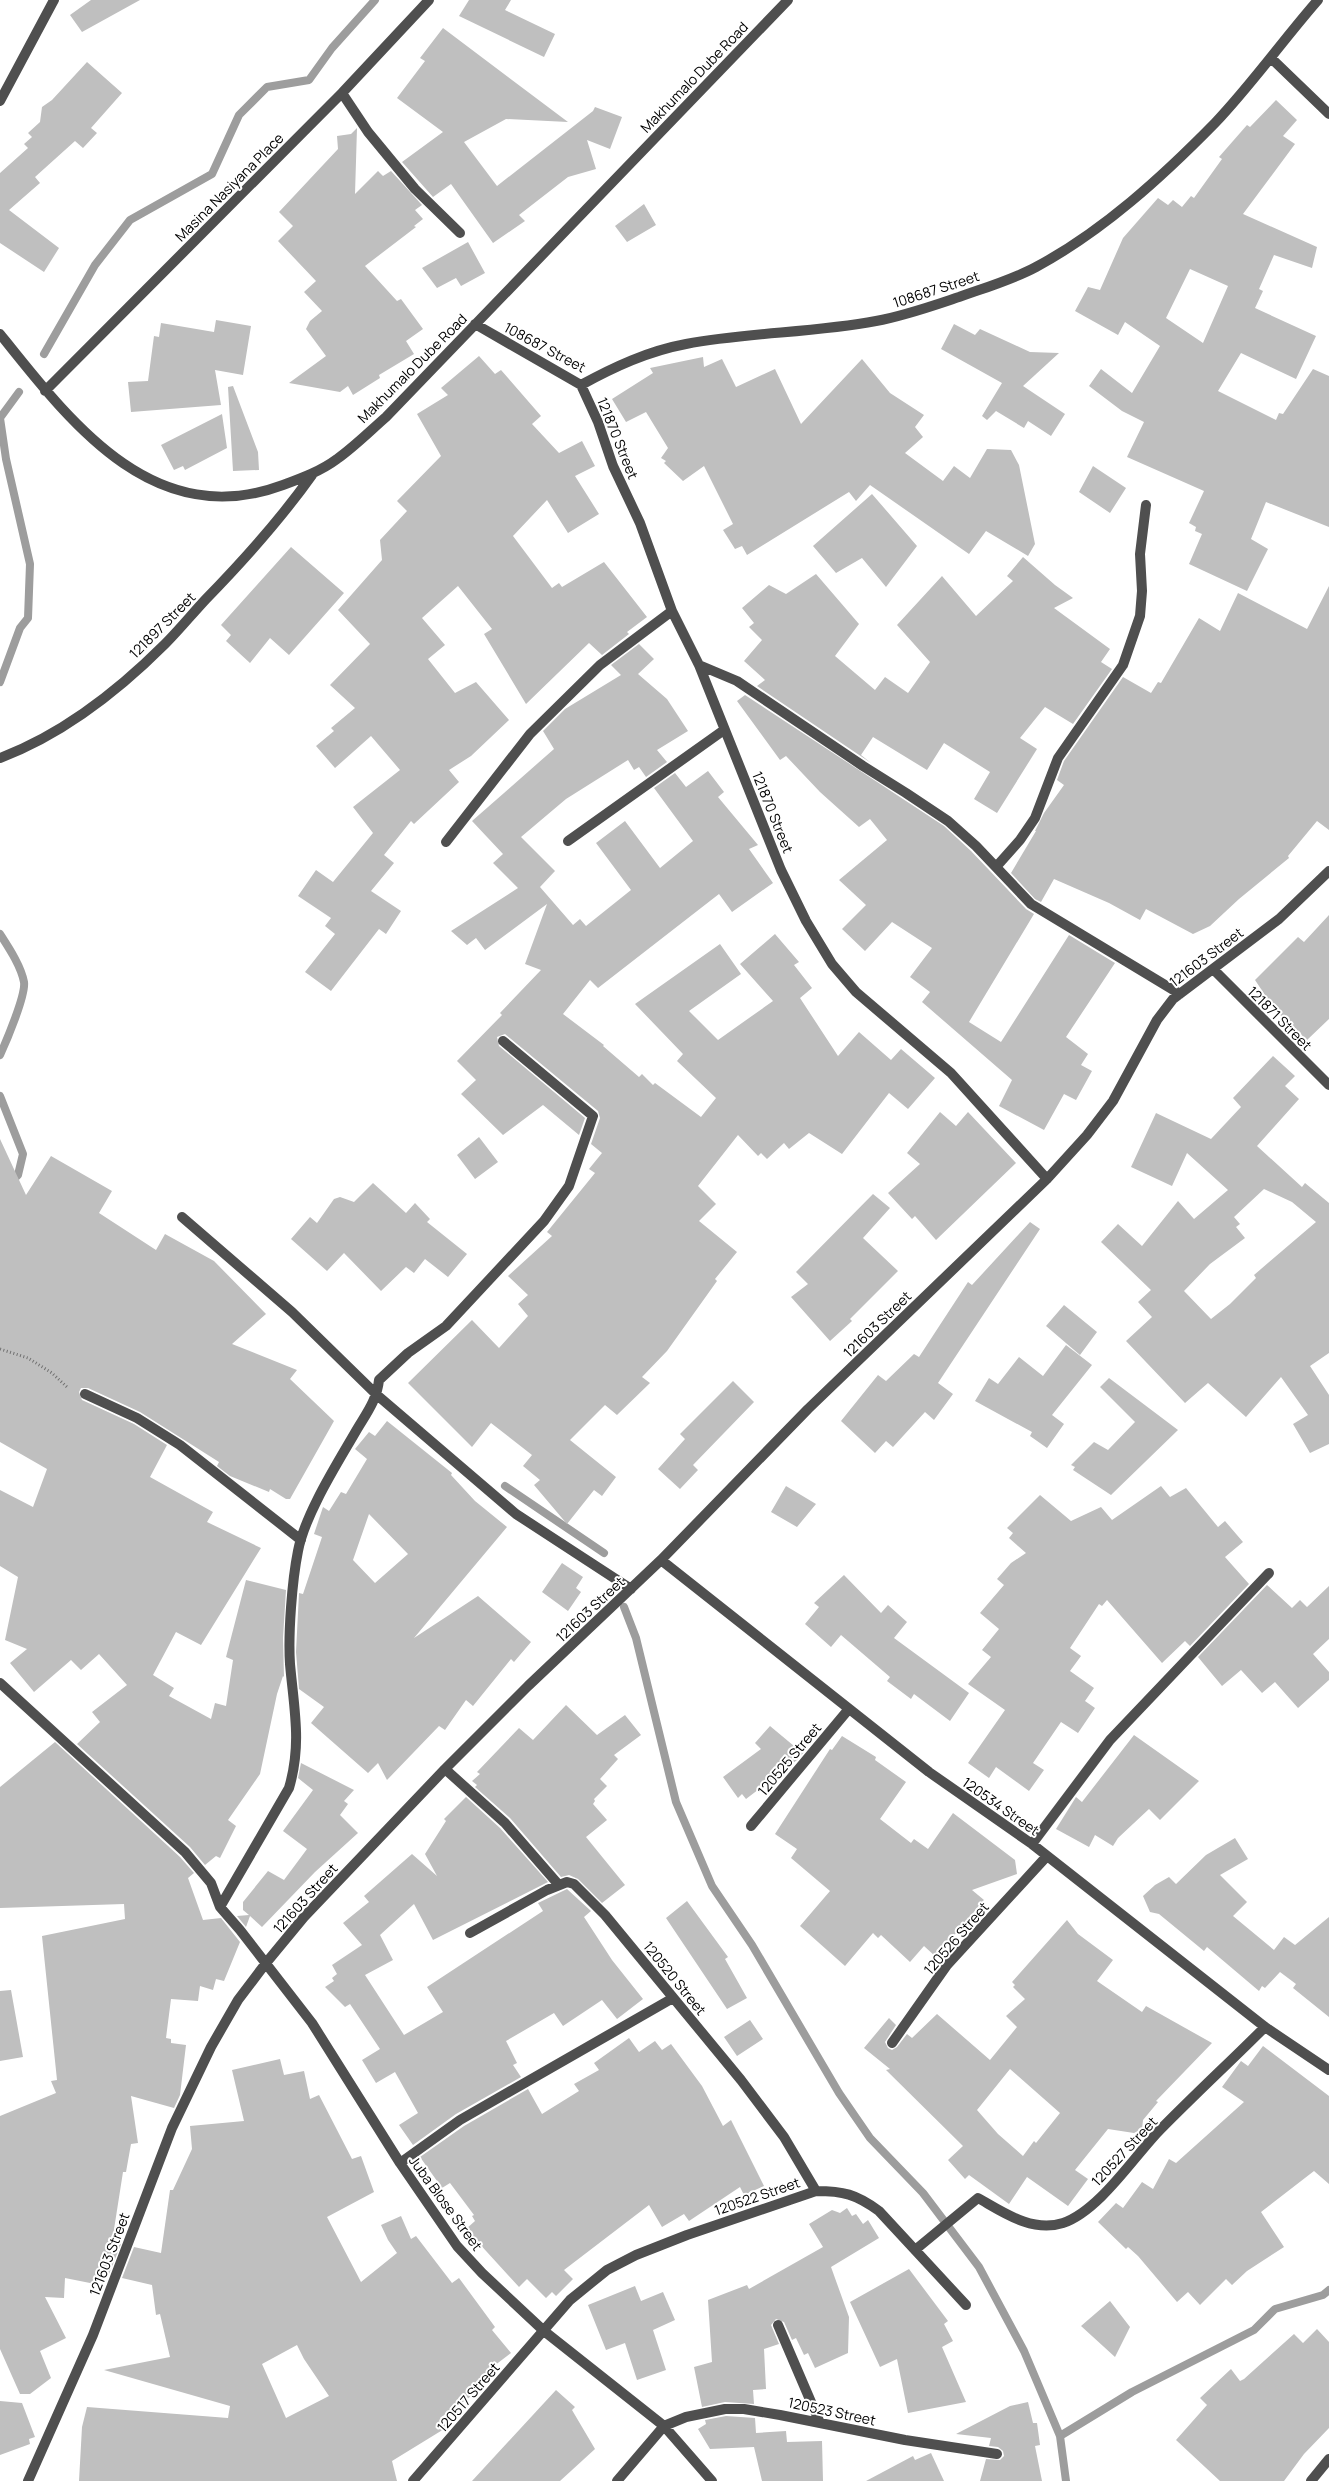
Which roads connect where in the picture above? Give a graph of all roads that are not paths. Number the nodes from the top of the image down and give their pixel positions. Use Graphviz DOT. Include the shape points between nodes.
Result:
graph roads {
  1 [pos="54,0"];
  2 [pos="429,0"];
  3 [pos="788,0"];
  4 [pos="1318,0"];
  5 [pos="1271,58"];
  6 [pos="342,93"];
  7 [pos="0,101"];
  8 [pos="1329,114"];
  9 [pos="460,233"];
  10 [pos="475,324"];
  11 [pos="0,334"];
  12 [pos="581,384"];
  13 [pos="45,390"];
  14 [pos="312,475"];
  15 [pos="1146,505"];
  16 [pos="672,611"];
  17 [pos="699,664"];
  18 [pos="724,730"];
  19 [pos="0,758"];
  20 [pos="568,841"];
  21 [pos="446,842"];
  22 [pos="996,867"];
  23 [pos="1329,871"];
  24 [pos="1213,969"];
  25 [pos="1180,994"];
  26 [pos="503,1041"];
  27 [pos="1329,1085"];
  28 [pos="1047,1179"];
  29 [pos="182,1217"];
  30 [pos="85,1394"];
  31 [pos="377,1395"];
  32 [pos="301,1540"];
  33 [pos="661,1560"];
  34 [pos="1269,1573"];
  35 [pos="631,1589"];
  36 [pos="0,1682"];
  37 [pos="848,1710"];
  38 [pos="445,1769"];
  39 [pos="751,1826"];
  40 [pos="1032,1844"];
  41 [pos="1047,1856"];
  42 [pos="558,1884"];
  43 [pos="220,1907"];
  44 [pos="470,1933"];
  45 [pos="266,1963"];
  46 [pos="673,1998"];
  47 [pos="1265,2028"];
  48 [pos="892,2042"];
  49 [pos="1329,2070"];
  50 [pos="400,2163"];
  51 [pos="816,2191"];
  52 [pos="915,2250"];
  53 [pos="966,2306"];
  54 [pos="778,2325"];
  55 [pos="544,2330"];
  56 [pos="820,2423"];
  57 [pos="664,2426"];
  58 [pos="996,2454"];
  59 [pos="1329,2459"];
  60 [pos="28,2481"];
  61 [pos="413,2481"];
  62 [pos="617,2481"];
  63 [pos="712,2481"];
  64 [pos="1310,2481"];
  1 -- 7 [label="street"];
  2 -- 6 [label="street, Masina Nasiyana Place"];
  3 -- 10 [label="street, Makhumalo Dube Road"];
  4 -- 5 [label="street, 108687 Street"];
  5 -- 8 [label="street"];
  5 -- 12 [label="street, 108687 Street" via="1215,123 1137,196 1099,227 1035,268 923,309 879,321 827,330 685,344 642,356"];
  6 -- 9 [label="street" via="368,132 415,189"];
  6 -- 13 [label="street, Masina Nasiyana Place"];
  10 -- 12 [label="street, 108687 Street"];
  10 -- 14 [label="street, Makhumalo Dube Road" via="386,417 337,460"];
  11 -- 13 [label="street, Makhumalo Dube Road"];
  12 -- 16 [label="street, 121870 Street" via="640,523"];
  13 -- 14 [label="street, Makhumalo Dube Road" via="77,426 103,448 132,470 179,492 235,496 265,492"];
  14 -- 19 [label="street, 121897 Street" via="270,530 164,645 111,692 68,722"];
  15 -- 22 [label="street" via="1140,554 1140,616 1123,665 1058,758 1035,818"];
  16 -- 17 [label="street, 121870 Street"];
  16 -- 21 [label="street" via="600,665 530,734"];
  17 -- 18 [label="street, 121870 Street"];
  17 -- 22 [label="street" via="737,681 948,821"];
  18 -- 20 [label="street"];
  18 -- 28 [label="street, 121870 Street" via="781,870 832,964 856,992 951,1074"];
  22 -- 25 [label="street" via="1031,904"];
  23 -- 24 [label="street, 121603 Street" via="1280,919"];
  24 -- 25 [label="street, 121603 Street"];
  24 -- 27 [label="street, 121871 Street"];
  25 -- 28 [label="street, 121603 Street" via="1158,1020 1113,1101"];
  26 -- 31 [label="street" via="593,1116 569,1186 544,1221 446,1326 378,1380"];
  28 -- 33 [label="street, 121603 Street" via="808,1409"];
  29 -- 31 [label="street" via="292,1312"];
  30 -- 32 [label="street" via="137,1418 180,1446"];
  31 -- 32 [label="street" via="333,1472"];
  31 -- 35 [label="street" via="516,1514"];
  32 -- 43 [label="street" via="293,1593 290,1663 297,1726 295,1768 289,1788"];
  33 -- 35 [label="street, 121603 Street"];
  33 -- 37 [label="street, 120534 Street"];
  34 -- 40 [label="street" via="1110,1740"];
  35 -- 38 [label="street, 121603 Street"];
  36 -- 43 [label="street, Juba Blose Street" via="184,1852 211,1883"];
  37 -- 39 [label="street, 120525 Street"];
  37 -- 40 [label="street, 120534 Street"];
  38 -- 42 [label="street" via="511,1829"];
  38 -- 45 [label="street, 121603 Street" via="304,1917"];
  40 -- 41 [label="street, 120534 Street"];
  41 -- 47 [label="street, 120534 Street"];
  41 -- 48 [label="street, 120526 Street" via="947,1965"];
  42 -- 44 [label="street"];
  42 -- 46 [label="street, 120520 Street" via="567,1882 584,1891"];
  43 -- 45 [label="street, Juba Blose Street"];
  45 -- 50 [label="street, Juba Blose Street" via="312,2023"];
  45 -- 60 [label="street, 121603 Street" via="238,2000 211,2047 172,2128 93,2335"];
  46 -- 50 [label="street" via="460,2120"];
  46 -- 51 [label="street, 120520 Street" via="779,2130"];
  47 -- 49 [label="street, 120534 Street"];
  47 -- 52 [label="street, 120527 Street" via="1156,2135 1108,2191 1082,2211 1063,2223 1042,2225 1024,2222 978,2198"];
  50 -- 55 [label="street, Juba Blose Street" via="457,2246"];
  51 -- 52 [label="street, 120522 Street" via="837,2190 865,2201 879,2211"];
  51 -- 55 [label="street, 120522 Street" via="636,2255 607,2270 570,2300"];
  52 -- 53 [label="street, 120522 Street"];
  54 -- 56 [label="street"];
  55 -- 57 [label="street, Juba Blose Street"];
  55 -- 61 [label="street, 120517 Street"];
  56 -- 57 [label="street, 120523 Street" via="744,2409 724,2409 686,2417"];
  56 -- 58 [label="street, 120523 Street"];
  57 -- 62 [label="street"];
  57 -- 63 [label="street, Juba Blose Street"];
  59 -- 64 [label="street"];
}
